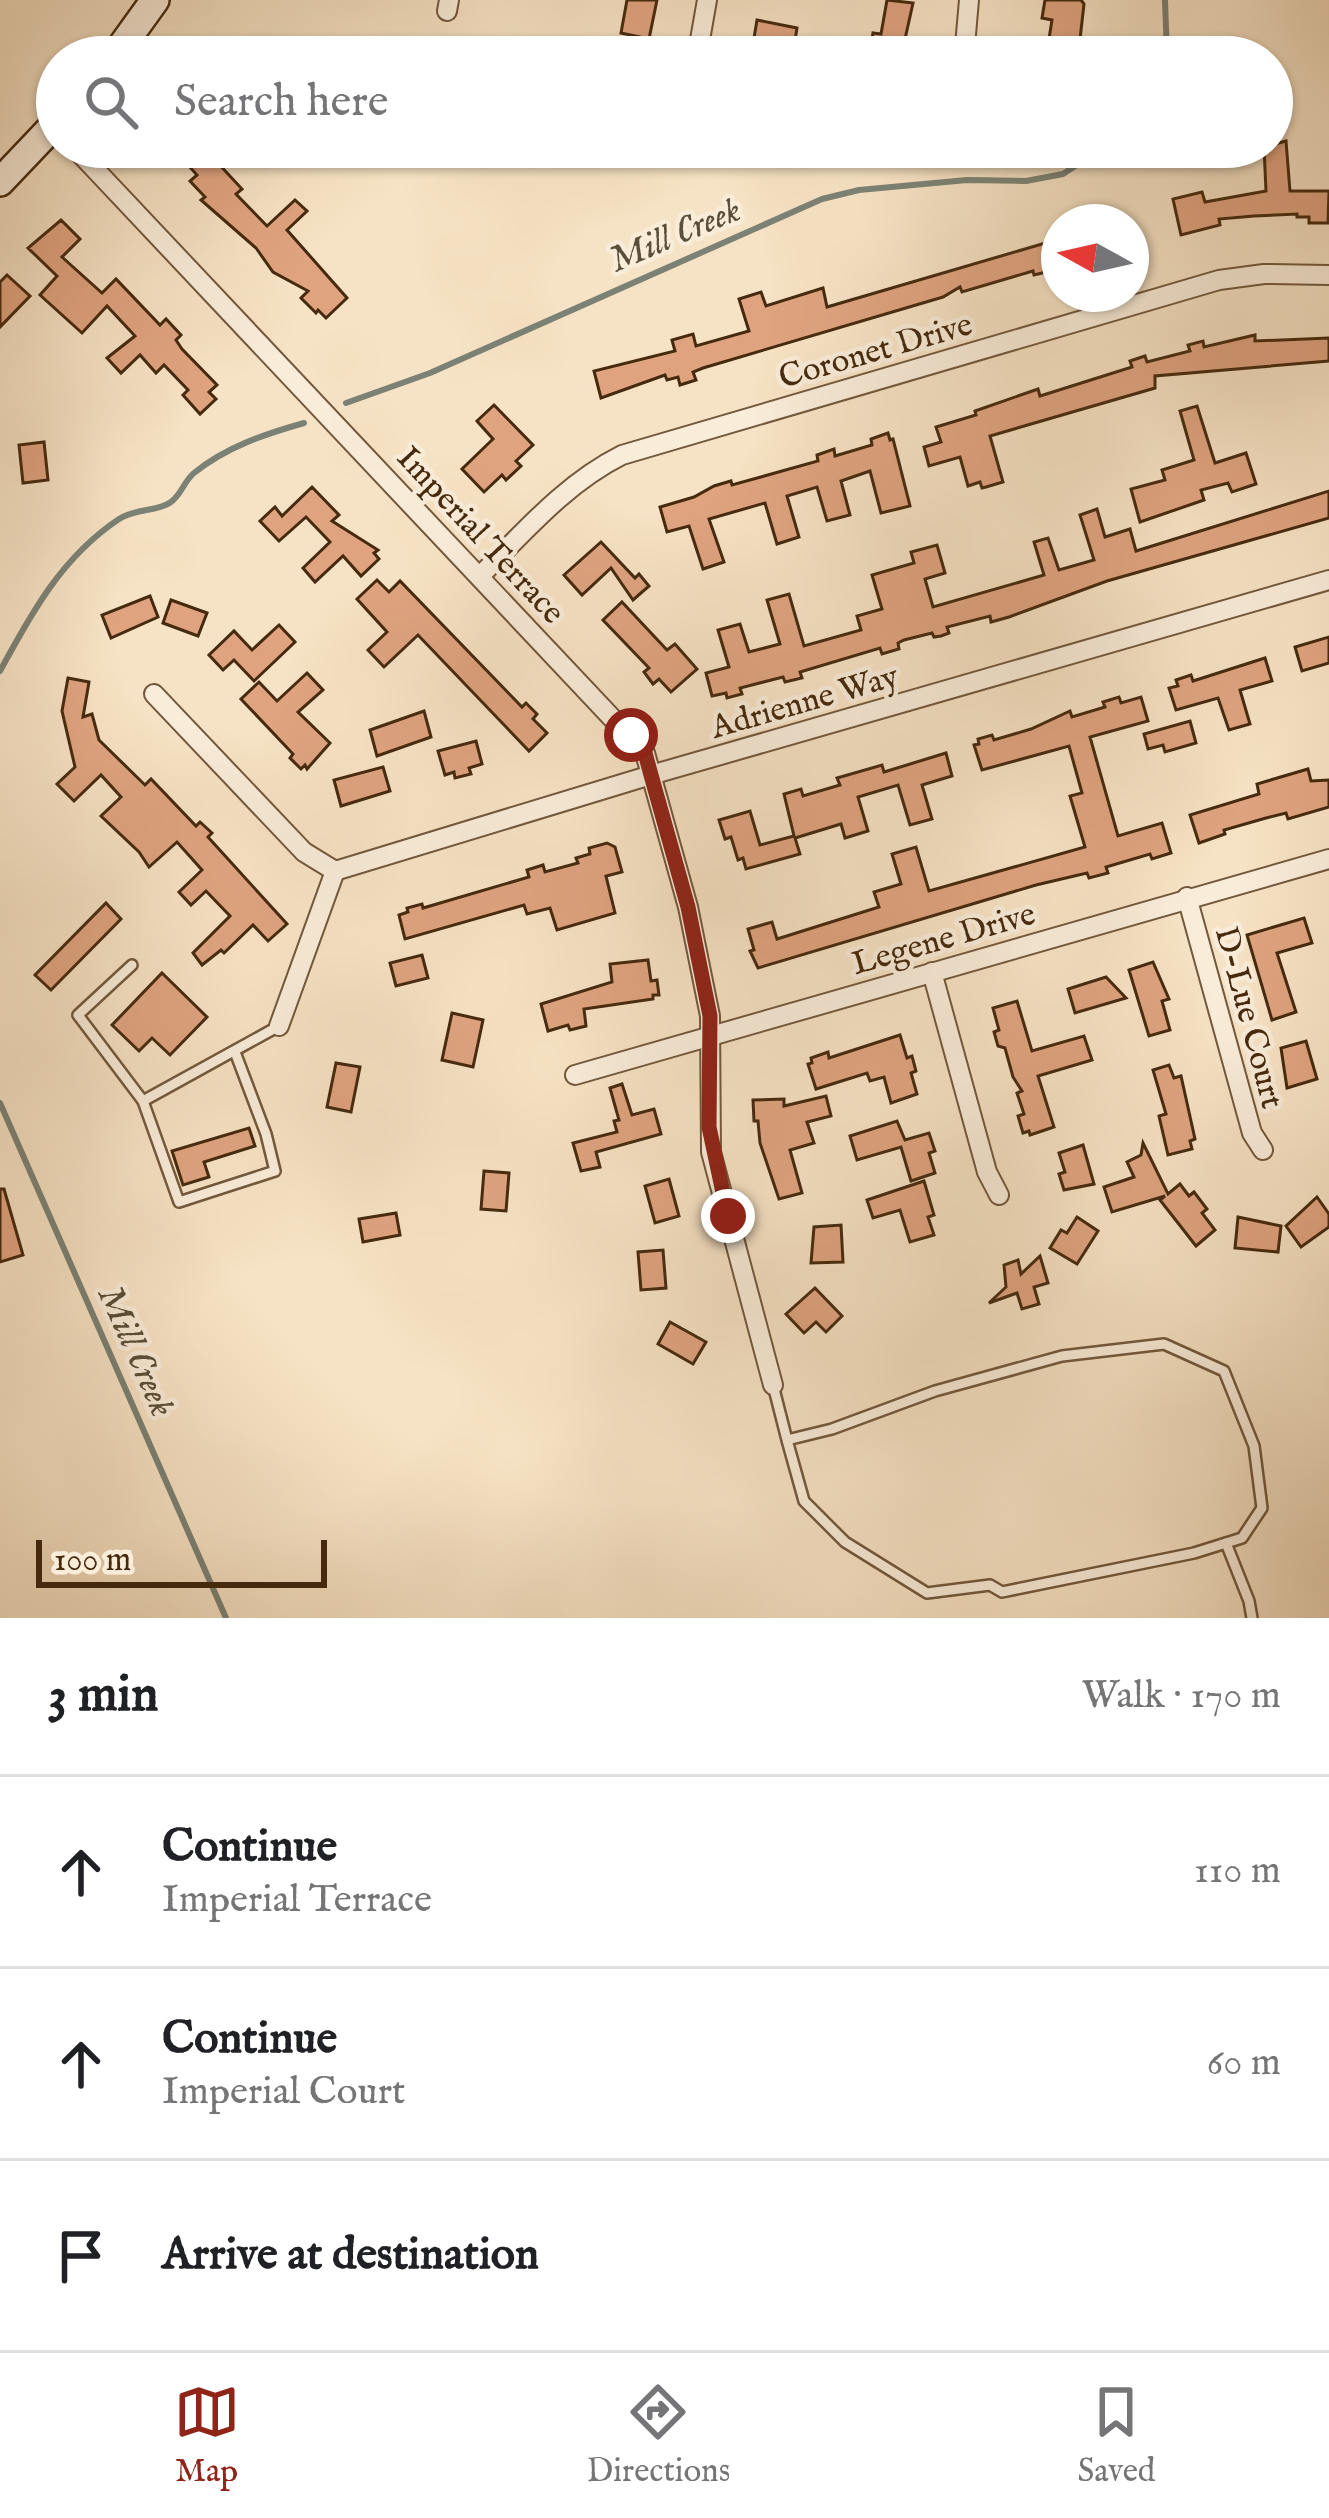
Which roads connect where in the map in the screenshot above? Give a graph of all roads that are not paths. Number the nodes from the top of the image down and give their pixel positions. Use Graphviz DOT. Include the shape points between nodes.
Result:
graph roads {
  1 [pos="154,0"];
  2 [pos="707,0"];
  3 [pos="969,0"];
  4 [pos="128,36"];
  5 [pos="701,36"];
  6 [pos="966,36"];
  7 [pos="36,146"];
  8 [pos="94,168"];
  9 [pos="0,182"];
  10 [pos="1329,274"];
  11 [pos="481,575"];
  12 [pos="1329,580"];
  13 [pos="154,694"];
  14 [pos="651,775"];
  15 [pos="1329,859"];
  16 [pos="334,871"];
  17 [pos="1187,897"];
  18 [pos="132,965"];
  19 [pos="932,972"];
  20 [pos="279,1027"];
  21 [pos="709,1035"];
  22 [pos="235,1052"];
  23 [pos="574,1075"];
  24 [pos="143,1101"];
  25 [pos="1263,1150"];
  26 [pos="999,1195"];
  27 [pos="773,1385"];
  28 [pos="787,1440"];
  29 [pos="1226,1544"];
  30 [pos="1252,1618"];
  1 -- 4 [label="main road"];
  2 -- 5 [label="street"];
  3 -- 6 [label="street"];
  7 -- 9 [label="main road"];
  8 -- 11 [label="street, Imperial Terrace"];
  10 -- 11 [label="street, Coronet Drive" via="1219,280 622,455 566,491"];
  11 -- 14 [label="street, Imperial Terrace" via="631,735"];
  12 -- 14 [label="street, Adrienne Way"];
  13 -- 16 [label="street" via="292,840"];
  14 -- 16 [label="street, Adrienne Way"];
  14 -- 21 [label="street, Imperial Terrace" via="688,907"];
  15 -- 17 [label="street, Legene Drive"];
  16 -- 20 [label="street"];
  17 -- 19 [label="street, Legene Drive"];
  17 -- 25 [label="street, D-Lue Court"];
  18 -- 24 [label="lane" via="78,1015"];
  19 -- 21 [label="street, Legene Drive"];
  19 -- 26 [label="street"];
  20 -- 22 [label="lane"];
  21 -- 23 [label="street, Legene Drive"];
  21 -- 27 [label="street, Imperial Terrace" via="711,1152"];
  22 -- 24 [label="lane"];
  22 -- 24 [label="lane" via="274,1171 179,1202"];
  27 -- 28 [label="lane"];
  28 -- 29 [label="lane" via="804,1501 821,1522 928,1593 989,1585 1002,1592"];
  28 -- 29 [label="lane" via="1062,1356 1163,1344 1224,1371 1254,1446 1262,1508 1242,1538"];
  29 -- 30 [label="lane"];
}
